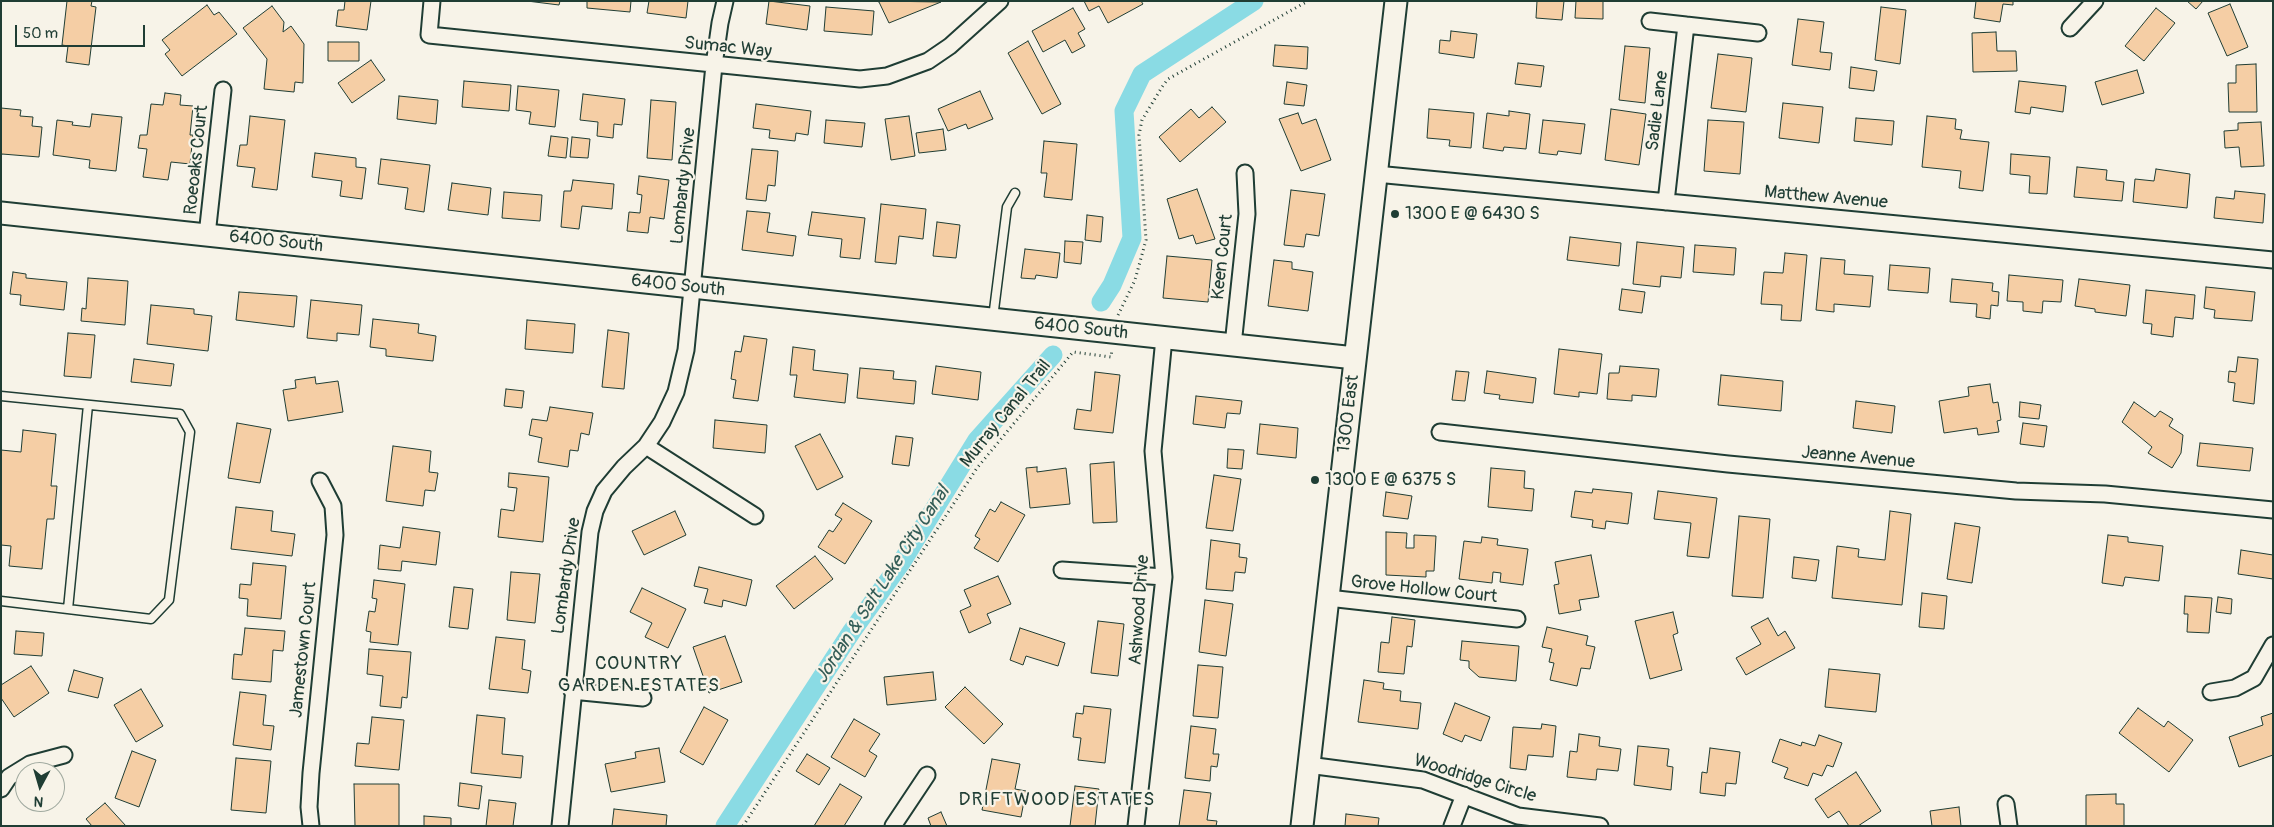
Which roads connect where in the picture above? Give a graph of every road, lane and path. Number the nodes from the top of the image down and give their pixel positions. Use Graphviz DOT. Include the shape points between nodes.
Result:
graph roads {
  1 [pos="432,1"];
  2 [pos="726,1"];
  3 [pos="1000,1"];
  4 [pos="1308,1"];
  5 [pos="1396,1"];
  6 [pos="2095,1"];
  7 [pos="1650,21"];
  8 [pos="1686,25"];
  9 [pos="2070,28"];
  10 [pos="1758,33"];
  11 [pos="714,65"];
  12 [pos="223,90"];
  13 [pos="1245,173"];
  14 [pos="1376,174"];
  15 [pos="1015,193"];
  16 [pos="1666,202"];
  17 [pos="1,212"];
  18 [pos="207,235"];
  19 [pos="2273,260"];
  20 [pos="693,287"];
  21 [pos="1118,315"];
  22 [pos="993,320"];
  23 [pos="1164,338"];
  24 [pos="1233,345"];
  25 [pos="1112,353"];
  26 [pos="1355,358"];
  27 [pos="1,396"];
  28 [pos="88,405"];
  29 [pos="1440,432"];
  30 [pos="646,446"];
  31 [pos="320,481"];
  32 [pos="2273,510"];
  33 [pos="755,516"];
  34 [pos="1062,570"];
  35 [pos="1164,578"];
  36 [pos="1328,598"];
  37 [pos="1,600"];
  38 [pos="68,609"];
  39 [pos="1517,619"];
  40 [pos="2273,645"];
  41 [pos="572,691"];
  42 [pos="2211,692"];
  43 [pos="643,698"];
  44 [pos="64,755"];
  45 [pos="1308,765"];
  46 [pos="927,775"];
  47 [pos="1,789"];
  48 [pos="1464,795"];
  49 [pos="2006,804"];
  50 [pos="311,826"];
  51 [pos="560,826"];
  52 [pos="743,826"];
  53 [pos="893,826"];
  54 [pos="1136,826"];
  55 [pos="1302,826"];
  56 [pos="1452,826"];
  57 [pos="1600,826"];
  58 [pos="2009,826"];
  1 -- 11 [label="street, Sumac Way" via="429,35"];
  2 -- 11 [label="street, Lombardy Drive"];
  3 -- 11 [label="street, Sumac Way" via="939,54 915,67 887,76 846,79"];
  4 -- 21 [label="path" via="1168,79 1142,120 1139,135 1146,240 1135,280"];
  5 -- 14 [label="street, 1300 East"];
  6 -- 9 [label="street"];
  7 -- 8 [label="street"];
  8 -- 10 [label="street"];
  8 -- 16 [label="street, Sadie Lane"];
  11 -- 20 [label="street, Lombardy Drive"];
  12 -- 18 [label="street, Roeoaks Court"];
  13 -- 24 [label="street, Keen Court" via="1246,214"];
  14 -- 16 [label="street, Matthew Avenue"];
  14 -- 26 [label="street, 1300 East"];
  15 -- 22 [label="lane" via="1007,207"];
  16 -- 19 [label="street, Matthew Avenue"];
  17 -- 18 [label="street, 6400 South"];
  18 -- 20 [label="street, 6400 South"];
  20 -- 22 [label="street, 6400 South"];
  20 -- 30 [label="street, Lombardy Drive" via="686,350 676,392"];
  22 -- 23 [label="street, 6400 South"];
  23 -- 24 [label="street, 6400 South"];
  23 -- 35 [label="street, Ashwood Drive" via="1153,451"];
  24 -- 26 [label="street, 6400 South"];
  25 -- 52 [label="path, Murray Canal Trail" via="1111,357 1073,352 977,468"];
  26 -- 36 [label="street, 1300 East"];
  27 -- 28 [label="lane"];
  28 -- 38 [label="lane"];
  28 -- 38 [label="lane" via="180,414 190,432 169,600 151,619"];
  29 -- 32 [label="street, Jeanne Avenue" via="1758,467"];
  30 -- 33 [label="street"];
  30 -- 41 [label="street, Lombardy Drive" via="604,491 595,511"];
  31 -- 50 [label="street, Jamestown Court" via="333,506 335,536 311,773"];
  34 -- 35 [label="street"];
  35 -- 54 [label="street, Ashwood Drive"];
  36 -- 39 [label="street, Grove Hollow Court"];
  36 -- 45 [label="street, 1300 East"];
  37 -- 38 [label="lane"];
  40 -- 42 [label="street" via="2254,678 2235,688"];
  41 -- 43 [label="street"];
  41 -- 51 [label="street, Lombardy Drive"];
  44 -- 47 [label="street" via="30,764 9,777"];
  45 -- 48 [label="street, Woodridge Circle" via="1408,777 1437,783"];
  45 -- 55 [label="street, 1300 East"];
  46 -- 53 [label="street"];
  48 -- 56 [label="street"];
  48 -- 57 [label="street, Woodridge Circle" via="1518,816"];
  49 -- 58 [label="street"];
}
